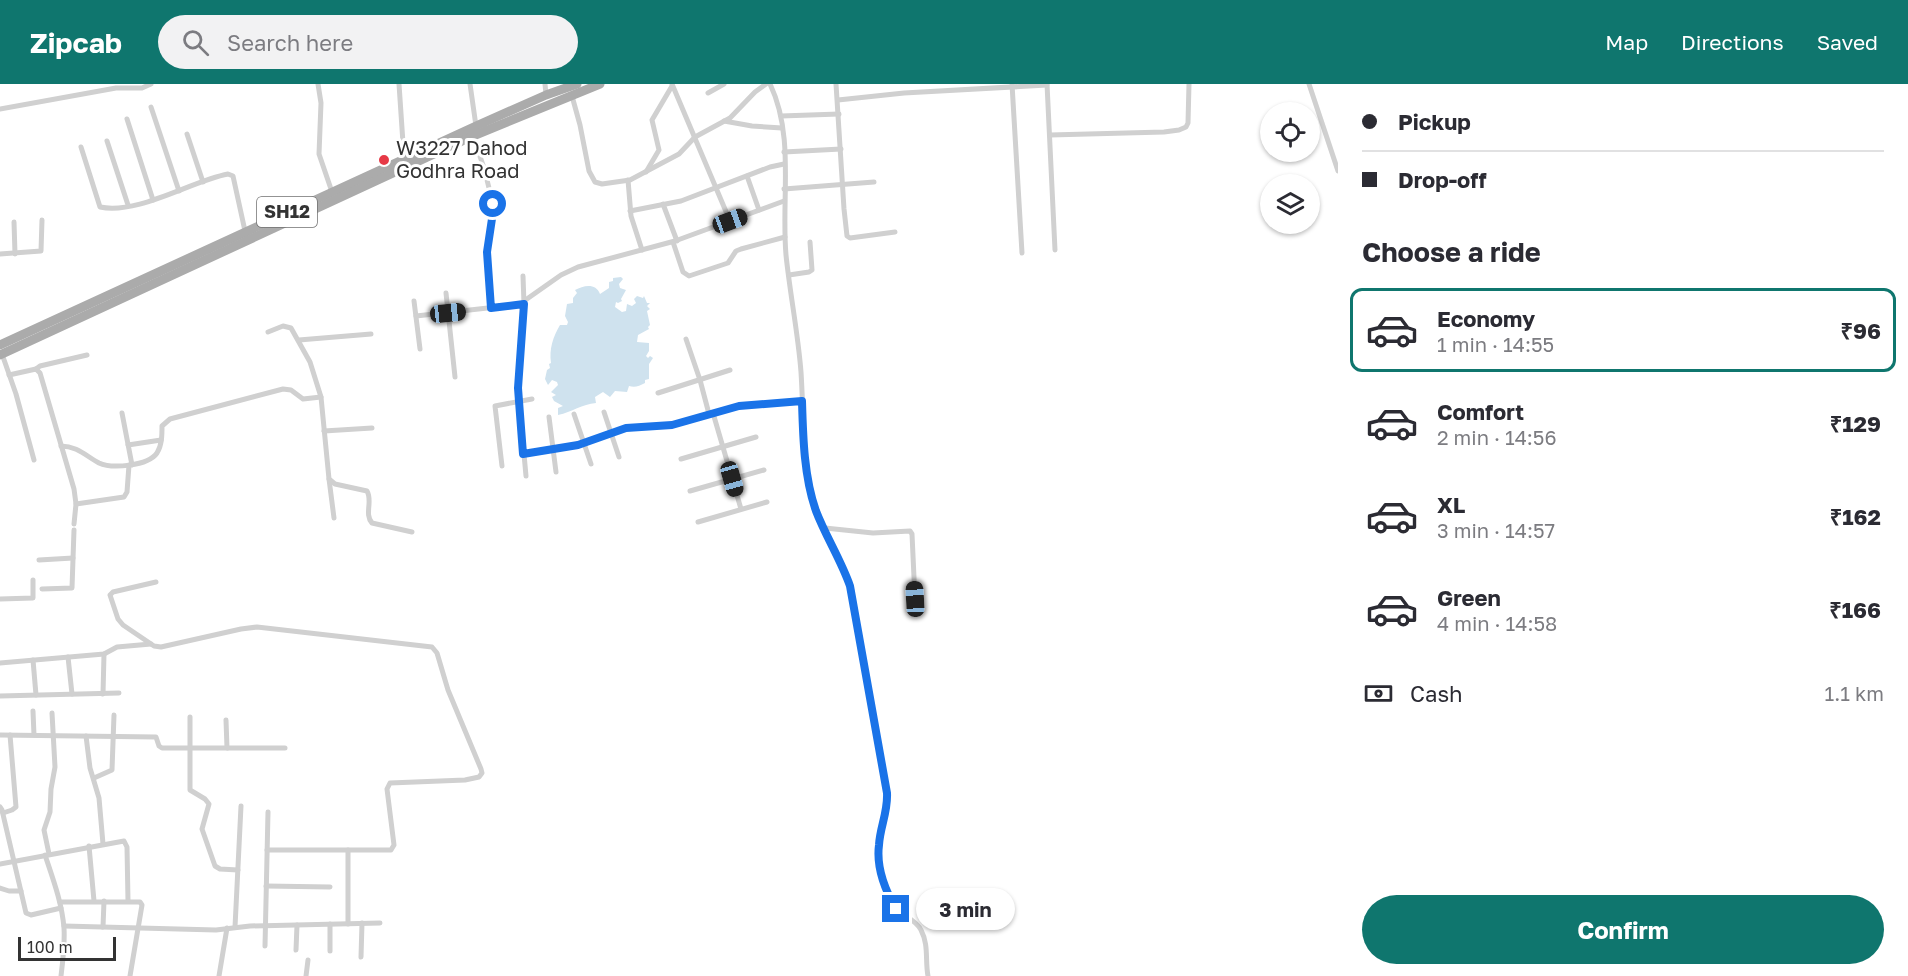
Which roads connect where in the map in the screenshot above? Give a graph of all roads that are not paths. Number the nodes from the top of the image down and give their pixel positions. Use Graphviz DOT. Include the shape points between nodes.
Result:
graph roads {
  1 [pos="151,84"];
  2 [pos="318,84"];
  3 [pos="399,84"];
  4 [pos="470,84"];
  5 [pos="545,84"];
  6 [pos="577,84"];
  7 [pos="600,84"];
  8 [pos="724,84"];
  9 [pos="768,84"];
  10 [pos="836,84"];
  11 [pos="1189,84"];
  12 [pos="1309,84"];
  13 [pos="672,85"];
  14 [pos="1047,85"];
  15 [pos="981,86"];
  16 [pos="1012,86"];
  17 [pos="708,93"];
  18 [pos="546,95"];
  19 [pos="572,96"];
  20 [pos="838,100"];
  21 [pos="151,107"];
  22 [pos="0,109"];
  23 [pos="839,114"];
  24 [pos="781,116"];
  25 [pos="127,119"];
  26 [pos="724,121"];
  27 [pos="476,126"];
  28 [pos="782,129"];
  29 [pos="187,134"];
  30 [pos="1050,135"];
  31 [pos="473,136"];
  32 [pos="695,137"];
  33 [pos="107,141"];
  34 [pos="81,147"];
  35 [pos="841,149"];
  36 [pos="784,152"];
  37 [pos="404,158"];
  38 [pos="784,164"];
  39 [pos="1338,171"];
  40 [pos="645,173"];
  41 [pos="747,176"];
  42 [pos="628,180"];
  43 [pos="203,182"];
  44 [pos="874,182"];
  45 [pos="843,184"];
  46 [pos="716,188"];
  47 [pos="784,189"];
  48 [pos="179,190"];
  49 [pos="332,192"];
  50 [pos="153,200"];
  51 [pos="784,201"];
  52 [pos="663,204"];
  53 [pos="128,205"];
  54 [pos="759,210"];
  55 [pos="630,211"];
  56 [pos="42,220"];
  57 [pos="730,221"];
  58 [pos="14,222"];
  59 [pos="245,231"];
  60 [pos="895,232"];
  61 [pos="785,237"];
  62 [pos="675,241"];
  63 [pos="810,242"];
  64 [pos="642,250"];
  65 [pos="1055,250"];
  66 [pos="1022,253"];
  67 [pos="15,254"];
  68 [pos="0,255"];
  69 [pos="789,275"];
  70 [pos="524,276"];
  71 [pos="446,293"];
  72 [pos="414,301"];
  73 [pos="524,302"];
  74 [pos="491,308"];
  75 [pos="448,313"];
  76 [pos="416,316"];
  77 [pos="268,332"];
  78 [pos="371,334"];
  79 [pos="686,339"];
  80 [pos="299,340"];
  81 [pos="420,349"];
  82 [pos="1,351"];
  83 [pos="87,355"];
  84 [pos="36,369"];
  85 [pos="730,370"];
  86 [pos="9,375"];
  87 [pos="455,377"];
  88 [pos="700,380"];
  89 [pos="658,393"];
  90 [pos="321,397"];
  91 [pos="532,399"];
  92 [pos="802,401"];
  93 [pos="518,402"];
  94 [pos="604,412"];
  95 [pos="122,413"];
  96 [pos="711,413"];
  97 [pos="574,414"];
  98 [pos="549,417"];
  99 [pos="372,428"];
  100 [pos="324,431"];
  101 [pos="611,433"];
  102 [pos="756,437"];
  103 [pos="161,440"];
  104 [pos="584,442"];
  105 [pos="128,445"];
  106 [pos="61,446"];
  107 [pos="723,446"];
  108 [pos="553,449"];
  109 [pos="523,454"];
  110 [pos="620,457"];
  111 [pos="681,459"];
  112 [pos="34,460"];
  113 [pos="591,464"];
  114 [pos="130,465"];
  115 [pos="502,466"];
  116 [pos="764,470"];
  117 [pos="556,472"];
  118 [pos="526,476"];
  119 [pos="329,479"];
  120 [pos="732,479"];
  121 [pos="690,491"];
  122 [pos="767,502"];
  123 [pos="76,504"];
  124 [pos="741,509"];
  125 [pos="334,518"];
  126 [pos="698,522"];
  127 [pos="825,528"];
  128 [pos="412,532"];
  129 [pos="73,558"];
  130 [pos="39,560"];
  131 [pos="33,580"];
  132 [pos="156,582"];
  133 [pos="42,589"];
  134 [pos="0,599"];
  135 [pos="915,599"];
  136 [pos="151,644"];
  137 [pos="104,654"];
  138 [pos="68,657"];
  139 [pos="33,660"];
  140 [pos="0,663"];
  141 [pos="119,693"];
  142 [pos="72,694"];
  143 [pos="103,694"];
  144 [pos="36,695"];
  145 [pos="0,696"];
  146 [pos="33,711"];
  147 [pos="52,713"];
  148 [pos="114,715"];
  149 [pos="190,717"];
  150 [pos="225,720"];
  151 [pos="0,735"];
  152 [pos="10,735"];
  153 [pos="34,735"];
  154 [pos="54,735"];
  155 [pos="86,736"];
  156 [pos="115,736"];
  157 [pos="190,748"];
  158 [pos="227,748"];
  159 [pos="285,748"];
  160 [pos="94,778"];
  161 [pos="241,806"];
  162 [pos="0,807"];
  163 [pos="268,812"];
  164 [pos="3,813"];
  165 [pos="103,844"];
  166 [pos="89,846"];
  167 [pos="267,850"];
  168 [pos="348,850"];
  169 [pos="47,854"];
  170 [pos="13,861"];
  171 [pos="0,864"];
  172 [pos="238,870"];
  173 [pos="267,885"];
  174 [pos="330,887"];
  175 [pos="0,888"];
  176 [pos="21,891"];
  177 [pos="94,901"];
  178 [pos="104,901"];
  179 [pos="128,901"];
  180 [pos="60,902"];
  181 [pos="61,909"];
  182 [pos="362,923"];
  183 [pos="380,923"];
  184 [pos="330,924"];
  185 [pos="348,924"];
  186 [pos="297,925"];
  187 [pos="64,926"];
  188 [pos="265,926"];
  189 [pos="103,927"];
  190 [pos="138,927"];
  191 [pos="235,927"];
  192 [pos="227,928"];
  193 [pos="265,946"];
  194 [pos="296,950"];
  195 [pos="330,951"];
  196 [pos="361,957"];
  197 [pos="308,960"];
  198 [pos="61,976"];
  199 [pos="130,976"];
  200 [pos="219,976"];
  201 [pos="306,976"];
  202 [pos="928,976"];
  1 -- 22 [label="street"];
  2 -- 49 [label="street" via="319,154"];
  3 -- 37 [label="street"];
  4 -- 27 [label="street"];
  5 -- 18 [label="street"];
  6 -- 18 [label="main road, SH12"];
  7 -- 19 [label="main road"];
  8 -- 17 [label="street"];
  9 -- 24 [label="street"];
  9 -- 26 [label="street"];
  10 -- 20 [label="street"];
  11 -- 30 [label="street" via="1188,123 1183,129"];
  12 -- 39 [label="street"];
  13 -- 32 [label="street"];
  13 -- 40 [label="street" via="652,120 659,150"];
  14 -- 16 [label="street"];
  14 -- 30 [label="street"];
  15 -- 16 [label="street"];
  15 -- 20 [label="street"];
  16 -- 66 [label="street"];
  18 -- 27 [label="main road, SH12"];
  19 -- 31 [label="main road"];
  19 -- 42 [label="street" via="595,182"];
  20 -- 23 [label="street"];
  21 -- 48 [label="street"];
  23 -- 24 [label="street"];
  23 -- 35 [label="street"];
  24 -- 28 [label="street"];
  25 -- 50 [label="street"];
  26 -- 28 [label="street"];
  26 -- 32 [label="street"];
  27 -- 37 [label="main road, SH12"];
  28 -- 36 [label="street"];
  29 -- 43 [label="street"];
  30 -- 65 [label="street"];
  31 -- 74 [label="street" via="493,212 487,252"];
  31 -- 82 [label="main road"];
  32 -- 40 [label="street" via="679,154"];
  32 -- 46 [label="street"];
  33 -- 53 [label="street"];
  34 -- 53 [label="street" via="100,207"];
  35 -- 36 [label="street"];
  35 -- 45 [label="street"];
  36 -- 38 [label="street"];
  37 -- 49 [label="main road, SH12"];
  38 -- 41 [label="street"];
  38 -- 47 [label="street"];
  40 -- 42 [label="street"];
  41 -- 46 [label="street"];
  41 -- 54 [label="street"];
  42 -- 55 [label="street"];
  43 -- 48 [label="street"];
  43 -- 59 [label="street" via="233,176"];
  44 -- 45 [label="street"];
  45 -- 47 [label="street"];
  45 -- 60 [label="street" via="848,237"];
  46 -- 52 [label="street"];
  46 -- 57 [label="street"];
  47 -- 51 [label="street"];
  48 -- 50 [label="street"];
  49 -- 59 [label="main road, SH12"];
  50 -- 53 [label="street"];
  51 -- 54 [label="street"];
  51 -- 61 [label="street"];
  52 -- 55 [label="street"];
  52 -- 62 [label="street"];
  54 -- 57 [label="street"];
  55 -- 64 [label="street"];
  56 -- 67 [label="street" via="41,251"];
  57 -- 62 [label="street"];
  58 -- 67 [label="street"];
  59 -- 82 [label="main road, SH12"];
  61 -- 62 [label="street" via="736,251 728,263 689,276 683,272"];
  61 -- 69 [label="street"];
  62 -- 64 [label="street"];
  63 -- 69 [label="street" via="812,270"];
  64 -- 73 [label="street" via="571,270"];
  67 -- 68 [label="street"];
  69 -- 92 [label="street"];
  70 -- 73 [label="street"];
  71 -- 75 [label="street"];
  72 -- 76 [label="street"];
  73 -- 74 [label="street"];
  73 -- 93 [label="street"];
  74 -- 75 [label="street"];
  75 -- 76 [label="street"];
  75 -- 87 [label="street"];
  76 -- 81 [label="street"];
  77 -- 80 [label="street" via="287,326"];
  78 -- 80 [label="street"];
  79 -- 88 [label="street"];
  80 -- 90 [label="street"];
  82 -- 86 [label="street"];
  83 -- 84 [label="street"];
  84 -- 86 [label="street"];
  84 -- 106 [label="street"];
  85 -- 88 [label="street"];
  86 -- 112 [label="street"];
  88 -- 89 [label="street"];
  88 -- 96 [label="street"];
  90 -- 100 [label="street"];
  90 -- 103 [label="street" via="303,399 283,389 170,419 162,426"];
  91 -- 93 [label="street"];
  92 -- 96 [label="street" via="739,406"];
  92 -- 127 [label="street" via="810,485"];
  93 -- 109 [label="street"];
  93 -- 115 [label="street" via="495,406"];
  94 -- 101 [label="street"];
  95 -- 105 [label="street"];
  96 -- 101 [label="street" via="672,425 630,427"];
  96 -- 107 [label="street"];
  97 -- 104 [label="street"];
  98 -- 108 [label="street"];
  99 -- 100 [label="street"];
  100 -- 119 [label="street"];
  101 -- 104 [label="street"];
  101 -- 110 [label="street"];
  102 -- 107 [label="street"];
  103 -- 105 [label="street"];
  103 -- 114 [label="street" via="152,459"];
  104 -- 108 [label="street"];
  104 -- 113 [label="street"];
  105 -- 114 [label="street"];
  106 -- 114 [label="street" via="76,448 101,464"];
  106 -- 123 [label="street"];
  107 -- 111 [label="street"];
  107 -- 120 [label="street"];
  108 -- 109 [label="street"];
  108 -- 117 [label="street"];
  109 -- 118 [label="street"];
  114 -- 123 [label="street" via="124,497"];
  116 -- 120 [label="street"];
  119 -- 125 [label="street"];
  119 -- 128 [label="street" via="367,491 368,517 372,523"];
  120 -- 121 [label="street"];
  120 -- 124 [label="street"];
  122 -- 124 [label="street"];
  123 -- 129 [label="street"];
  124 -- 126 [label="street"];
  127 -- 135 [label="street" via="910,531"];
  127 -- 202 [label="street" via="850,586 887,793 879,845 883,879 896,909 921,929"];
  129 -- 130 [label="street"];
  129 -- 133 [label="street" via="72,588"];
  131 -- 134 [label="street" via="33,598"];
  132 -- 136 [label="street" via="110,595 123,625"];
  136 -- 137 [label="street" via="117,647"];
  136 -- 168 [label="street" via="166,647 257,627 435,650 482,773 465,780 390,783 387,789 393,848"];
  137 -- 138 [label="street"];
  137 -- 143 [label="street"];
  138 -- 139 [label="street"];
  138 -- 142 [label="street"];
  139 -- 140 [label="street"];
  139 -- 144 [label="street"];
  141 -- 143 [label="street"];
  142 -- 143 [label="street"];
  142 -- 144 [label="street"];
  144 -- 145 [label="street"];
  146 -- 153 [label="street"];
  147 -- 154 [label="street"];
  148 -- 156 [label="street"];
  149 -- 157 [label="street"];
  150 -- 158 [label="street"];
  151 -- 152 [label="street"];
  152 -- 153 [label="street"];
  152 -- 164 [label="street" via="16,807"];
  153 -- 154 [label="street"];
  154 -- 155 [label="street"];
  154 -- 169 [label="street" via="55,767 44,830"];
  155 -- 156 [label="street"];
  155 -- 160 [label="street"];
  156 -- 157 [label="street" via="156,737 160,747"];
  156 -- 160 [label="street" via="112,770"];
  157 -- 158 [label="street"];
  157 -- 172 [label="street" via="190,790 209,804 202,829 215,866"];
  158 -- 159 [label="street"];
  160 -- 165 [label="street"];
  161 -- 172 [label="street"];
  162 -- 164 [label="street"];
  163 -- 167 [label="street"];
  164 -- 170 [label="street"];
  165 -- 166 [label="street"];
  165 -- 179 [label="street" via="126,843"];
  166 -- 169 [label="street"];
  166 -- 177 [label="street"];
  167 -- 168 [label="street"];
  167 -- 173 [label="street"];
  168 -- 185 [label="street"];
  169 -- 170 [label="street"];
  169 -- 180 [label="street"];
  170 -- 171 [label="street"];
  170 -- 176 [label="street"];
  172 -- 191 [label="street"];
  173 -- 174 [label="street"];
  173 -- 188 [label="street"];
  175 -- 176 [label="street"];
  176 -- 181 [label="street" via="27,914"];
  177 -- 178 [label="street"];
  177 -- 180 [label="street"];
  178 -- 179 [label="street"];
  178 -- 189 [label="street"];
  179 -- 190 [label="street" via="142,903"];
  180 -- 181 [label="street"];
  181 -- 187 [label="street"];
  182 -- 183 [label="street"];
  182 -- 185 [label="street"];
  182 -- 196 [label="street"];
  184 -- 185 [label="street"];
  184 -- 186 [label="street"];
  184 -- 195 [label="street"];
  186 -- 188 [label="street"];
  186 -- 194 [label="street"];
  187 -- 189 [label="street"];
  187 -- 198 [label="street"];
  188 -- 191 [label="street"];
  188 -- 193 [label="street"];
  189 -- 190 [label="street"];
  190 -- 192 [label="street"];
  190 -- 199 [label="street"];
  191 -- 192 [label="street"];
  192 -- 200 [label="street"];
  197 -- 201 [label="street"];
}
